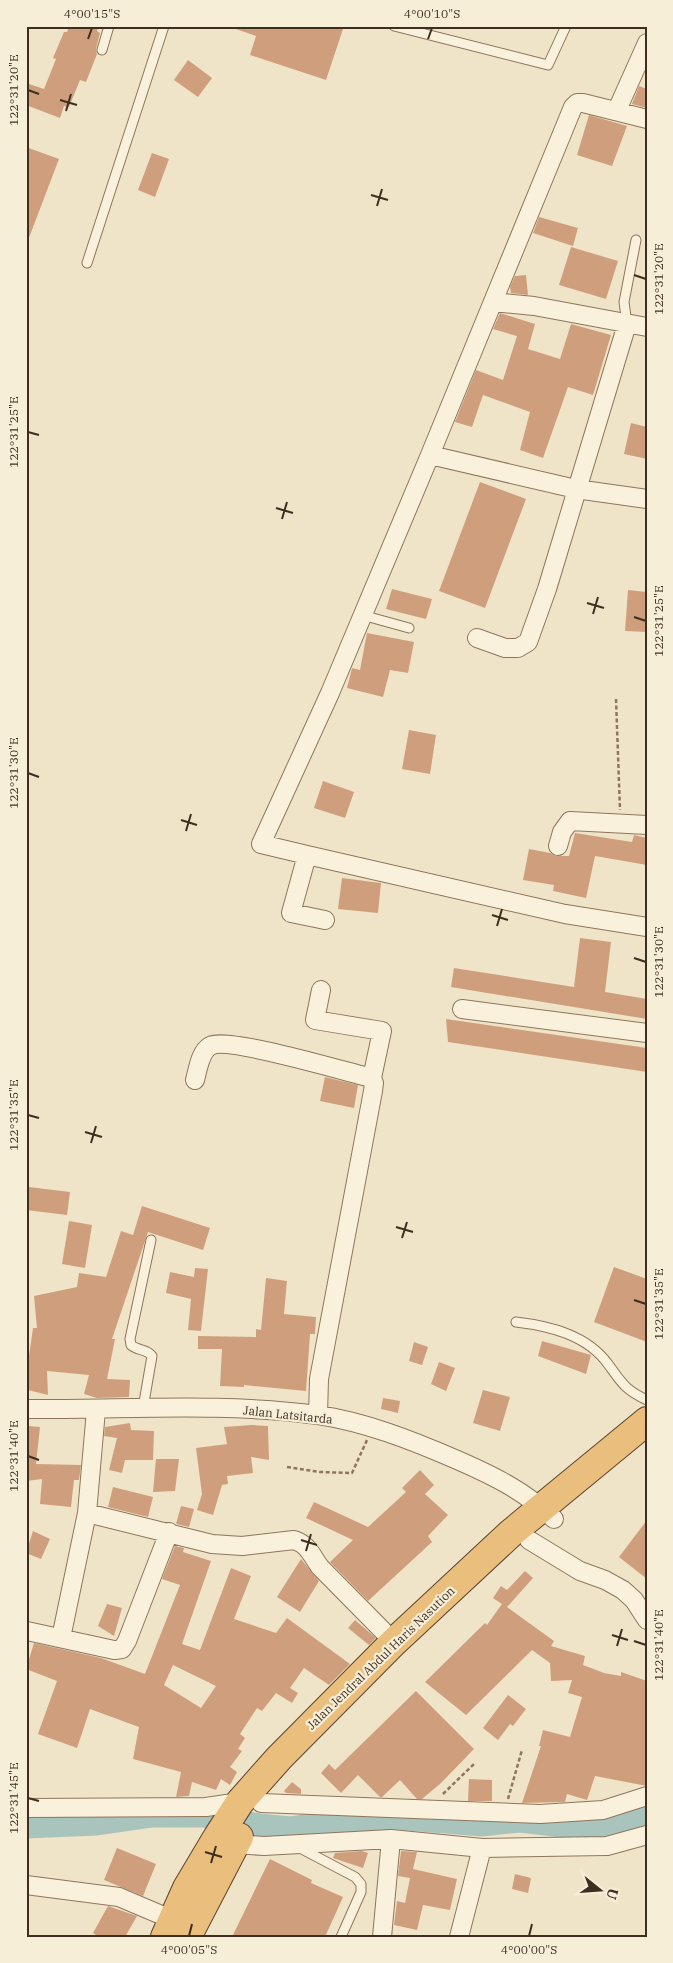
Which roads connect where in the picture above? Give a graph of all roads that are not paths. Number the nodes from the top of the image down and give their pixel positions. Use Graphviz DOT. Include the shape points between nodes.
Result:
graph roads {
  1 [pos="110,26"];
  2 [pos="164,26"];
  3 [pos="394,26"];
  4 [pos="566,26"];
  5 [pos="647,43"];
  6 [pos="102,50"];
  7 [pos="616,110"];
  8 [pos="647,119"];
  9 [pos="636,240"];
  10 [pos="87,263"];
  11 [pos="493,302"];
  12 [pos="627,324"];
  13 [pos="647,327"];
  14 [pos="430,455"];
  15 [pos="576,489"];
  16 [pos="647,499"];
  17 [pos="362,615"];
  18 [pos="409,628"];
  19 [pos="477,638"];
  20 [pos="647,824"];
  21 [pos="558,846"];
  22 [pos="307,855"];
  23 [pos="325,920"];
  24 [pos="647,927"];
  25 [pos="321,990"];
  26 [pos="462,1009"];
  27 [pos="647,1033"];
  28 [pos="372,1078"];
  29 [pos="195,1080"];
  30 [pos="151,1240"];
  31 [pos="516,1322"];
  32 [pos="647,1400"];
  33 [pos="143,1408"];
  34 [pos="26,1409"];
  35 [pos="96,1410"];
  36 [pos="318,1415"];
  37 [pos="647,1422"];
  38 [pos="647,1447"];
  39 [pos="86,1513"];
  40 [pos="548,1513"];
  41 [pos="169,1532"];
  42 [pos="529,1540"];
  43 [pos="647,1620"];
  44 [pos="27,1631"];
  45 [pos="61,1638"];
  46 [pos="394,1642"];
  47 [pos="285,1765"];
  48 [pos="647,1796"];
  49 [pos="248,1806"];
  50 [pos="26,1808"];
  51 [pos="647,1834"];
  52 [pos="391,1839"];
  53 [pos="225,1840"];
  54 [pos="293,1844"];
  55 [pos="482,1848"];
  56 [pos="26,1885"];
  57 [pos="175,1931"];
  58 [pos="341,1937"];
  59 [pos="382,1937"];
  60 [pos="459,1937"];
  1 -- 6 [label="lane"];
  2 -- 10 [label="lane"];
  3 -- 4 [label="lane" via="548,65"];
  5 -- 7 [label="street"];
  7 -- 8 [label="street"];
  7 -- 11 [label="street" via="583,103 573,107"];
  9 -- 12 [label="lane" via="624,302"];
  11 -- 12 [label="street" via="534,306"];
  11 -- 14 [label="street"];
  12 -- 13 [label="street"];
  12 -- 15 [label="street"];
  14 -- 15 [label="street"];
  14 -- 17 [label="street"];
  15 -- 16 [label="street"];
  15 -- 19 [label="street" via="528,642 518,648 505,648"];
  17 -- 18 [label="lane"];
  17 -- 22 [label="street" via="330,693 260,844"];
  20 -- 21 [label="street" via="570,821"];
  22 -- 23 [label="street" via="290,913"];
  22 -- 24 [label="street" via="565,914"];
  25 -- 28 [label="street" via="315,1020 382,1031"];
  26 -- 27 [label="street"];
  28 -- 29 [label="street" via="216,1043 207,1047"];
  28 -- 36 [label="street" via="373,1091 319,1379"];
  30 -- 33 [label="lane" via="130,1339 131,1345 150,1352 152,1356"];
  31 -- 32 [label="lane" via="562,1331 578,1338 608,1364 623,1386"];
  33 -- 35 [label="street, Jalan Latsitarda"];
  33 -- 36 [label="street, Jalan Latsitarda" via="212,1408"];
  34 -- 35 [label="street, Jalan Latsitarda"];
  35 -- 39 [label="street"];
  36 -- 40 [label="street, Jalan Latsitarda" via="373,1428 432,1449 511,1485"];
  37 -- 40 [label="highway, Jalan Jendral Abdul Haris Nasution"];
  38 -- 40 [label="highway, Jalan Jendral Abdul Haris Nasution"];
  39 -- 41 [label="street"];
  39 -- 45 [label="street"];
  40 -- 42 [label="highway, Jalan Jendral Abdul Haris Nasution"];
  40 -- 46 [label="highway, Jalan Jendral Abdul Haris Nasution" via="510,1533"];
  41 -- 45 [label="street" via="122,1649"];
  41 -- 46 [label="street" via="226,1546 302,1542 320,1567"];
  42 -- 43 [label="street" via="580,1571 623,1590"];
  42 -- 47 [label="highway, Jalan Jendral Abdul Haris Nasution"];
  44 -- 45 [label="street"];
  46 -- 47 [label="highway, Jalan Jendral Abdul Haris Nasution"];
  47 -- 49 [label="highway, Jalan Jendral Abdul Haris Nasution"];
  48 -- 49 [label="street" via="592,1811 540,1814"];
  49 -- 50 [label="street"];
  49 -- 53 [label="highway, Jalan Jendral Abdul Haris Nasution"];
  51 -- 55 [label="street" via="607,1846"];
  52 -- 54 [label="street"];
  52 -- 55 [label="street"];
  52 -- 59 [label="street"];
  53 -- 54 [label="street"];
  53 -- 57 [label="highway, Jalan Jendral Abdul Haris Nasution" via="187,1888"];
  54 -- 58 [label="lane" via="356,1877 361,1884 361,1892"];
  55 -- 60 [label="street"];
  56 -- 57 [label="street" via="119,1897"];
}
